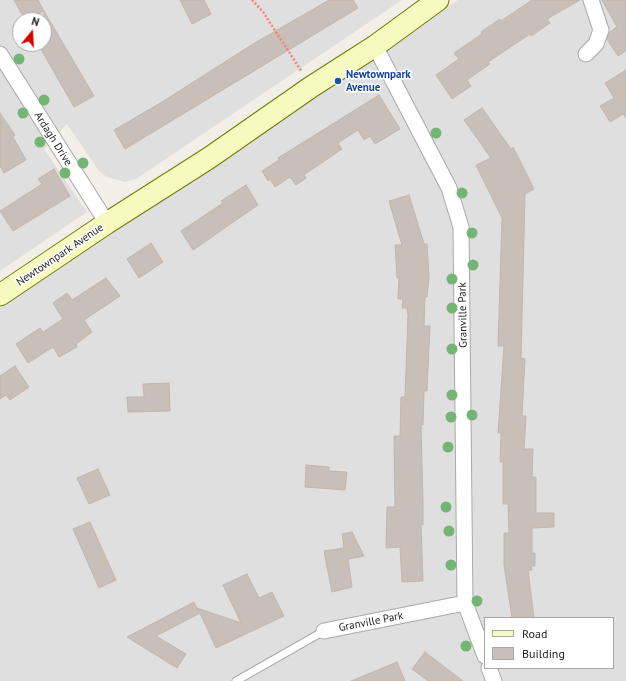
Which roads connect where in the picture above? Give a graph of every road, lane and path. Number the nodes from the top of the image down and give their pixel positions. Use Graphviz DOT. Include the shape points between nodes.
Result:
graph roads {
  1 [pos="252,0"];
  2 [pos="438,0"];
  3 [pos="591,0"];
  4 [pos="375,46"];
  5 [pos="0,54"];
  6 [pos="586,54"];
  7 [pos="311,87"];
  8 [pos="107,223"];
  9 [pos="0,295"];
  10 [pos="465,603"];
  11 [pos="324,631"];
  12 [pos="484,653"];
  13 [pos="489,669"];
  14 [pos="236,681"];
  15 [pos="494,681"];
  1 -- 7 [label="path" via="263,12"];
  2 -- 4 [label="main road, Newtownpark Avenue"];
  3 -- 6 [label="street" via="601,30 596,44"];
  4 -- 7 [label="main road, Newtownpark Avenue"];
  4 -- 10 [label="street, Granville Park" via="449,188 461,227"];
  5 -- 8 [label="street, Ardagh Drive"];
  7 -- 8 [label="main road, Newtownpark Avenue" via="209,158"];
  8 -- 9 [label="main road, Newtownpark Avenue"];
  10 -- 11 [label="street, Granville Park"];
  10 -- 12 [label="street, Granville Park"];
  11 -- 14 [label="lane"];
  13 -- 15 [label="street"];
}
